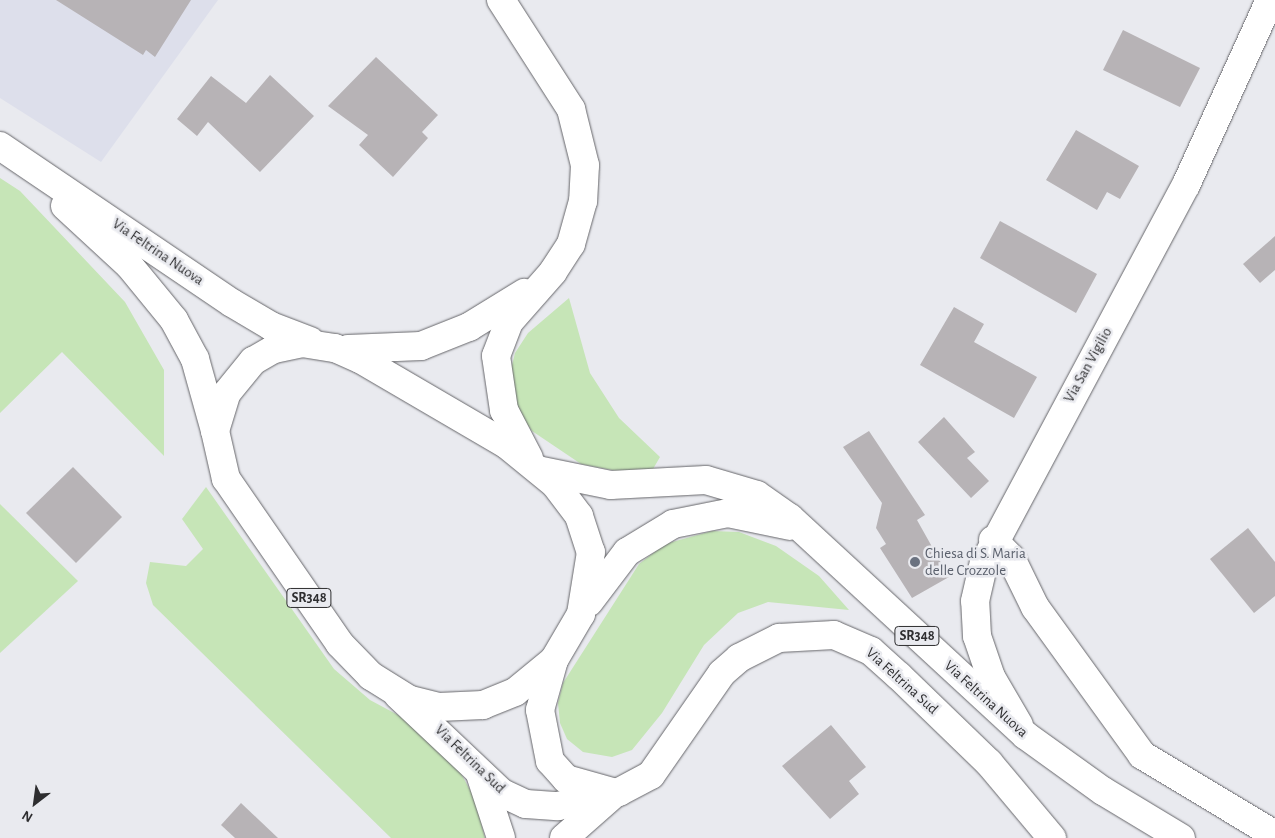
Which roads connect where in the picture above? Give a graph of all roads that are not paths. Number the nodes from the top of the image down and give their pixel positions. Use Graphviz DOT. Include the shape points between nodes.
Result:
graph roads {
  1 [pos="501,0"];
  2 [pos="1270,0"];
  3 [pos="0,147"];
  4 [pos="546,279"];
  5 [pos="329,346"];
  6 [pos="215,431"];
  7 [pos="538,469"];
  8 [pos="809,536"];
  9 [pos="993,540"];
  10 [pos="581,614"];
  11 [pos="554,660"];
  12 [pos="389,688"];
  13 [pos="1025,735"];
  14 [pos="480,774"];
  15 [pos="617,792"];
  16 [pos="1275,835"];
  17 [pos="500,838"];
  18 [pos="564,838"];
  19 [pos="1052,838"];
  20 [pos="1181,838"];
  1 -- 4 [label="main road" via="560,89 575,118 582,146 585,183 577,226 562,259"];
  2 -- 9 [label="main road, Via San Vigilio" via="1186,185"];
  3 -- 5 [label="main road, Via Feltrina Nuova / SR348" via="256,318"];
  3 -- 6 [label="main road, Via Feltrina Nuova / SR348" via="99,237 162,302 195,359"];
  4 -- 5 [label="main road" via="469,326 421,346 388,350"];
  4 -- 7 [label="main road" via="509,322 495,363 504,410"];
  5 -- 6 [label="main road, SR348" via="288,345 253,361 226,394"];
  5 -- 7 [label="main road, SR348" via="463,419"];
  6 -- 12 [label="main road, SR348" via="222,470 232,487 340,644"];
  7 -- 8 [label="main road, Via Feltrina Nuova / SR348" via="611,485 716,481 767,501"];
  7 -- 10 [label="main road, SR348" via="569,500 589,540 590,581"];
  8 -- 10 [label="main road, Via Feltrina Nuova / SR348" via="782,524 735,513 681,521 648,535 627,552"];
  8 -- 13 [label="main road, Via Feltrina Nuova / SR348"];
  9 -- 13 [label="main road, Via San Vigilio" via="978,582 976,636 991,677"];
  9 -- 16 [label="main road" via="1006,551 1035,607 1142,755"];
  10 -- 11 [label="main road, SR348"];
  11 -- 12 [label="main road, SR348" via="515,692 470,707 428,705"];
  11 -- 15 [label="main road" via="540,710 550,761 574,783"];
  12 -- 14 [label="main road, Via Feltrina Sud" via="433,723"];
  13 -- 20 [label="main road, Via Feltrina Nuova / SR348" via="1103,791"];
  14 -- 15 [label="main road, Via Feltrina Sud" via="511,798 536,806 568,804"];
  14 -- 17 [label="main road"];
  15 -- 18 [label="main road"];
  15 -- 19 [label="main road, Via Feltrina Sud" via="660,766 722,674 739,658 779,638 821,632 860,645 899,676 989,763"];
}
